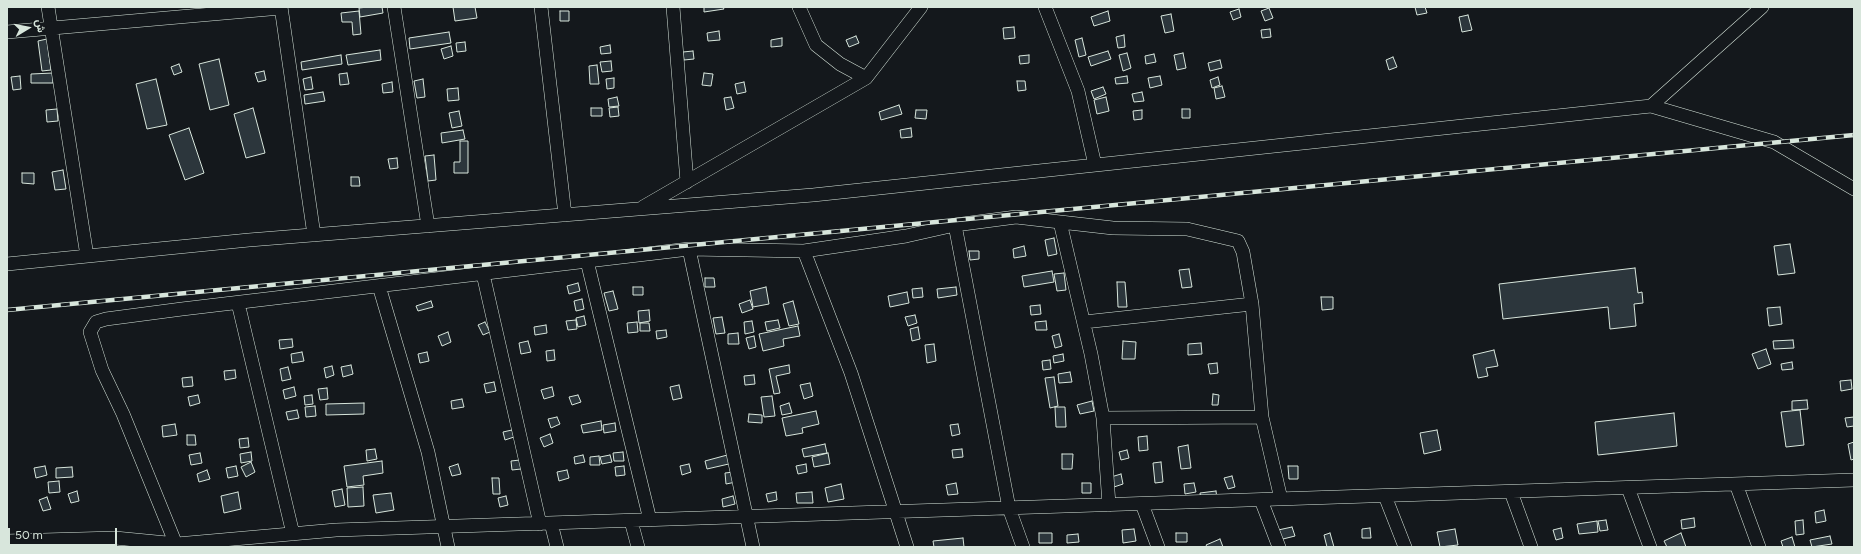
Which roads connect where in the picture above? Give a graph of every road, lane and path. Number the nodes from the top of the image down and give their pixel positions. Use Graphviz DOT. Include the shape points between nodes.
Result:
graph roads {
  1 [pos="48,7"];
  2 [pos="394,7"];
  3 [pos="541,7"];
  4 [pos="673,7"];
  5 [pos="800,7"];
  6 [pos="921,7"];
  7 [pos="1045,7"];
  8 [pos="1762,7"];
  9 [pos="281,8"];
  10 [pos="51,29"];
  11 [pos="7,32"];
  12 [pos="866,78"];
  13 [pos="1651,106"];
  14 [pos="1095,165"];
  15 [pos="687,182"];
  16 [pos="1854,189"];
  17 [pos="640,209"];
  18 [pos="565,215"];
  19 [pos="1060,222"];
  20 [pos="955,225"];
  21 [pos="428,226"];
  22 [pos="314,235"];
  23 [pos="689,249"];
  24 [pos="804,251"];
  25 [pos="88,256"];
  26 [pos="587,261"];
  27 [pos="7,264"];
  28 [pos="483,274"];
  29 [pos="379,286"];
  30 [pos="238,303"];
  31 [pos="1252,304"];
  32 [pos="1084,322"];
  33 [pos="1262,417"];
  34 [pos="1103,418"];
  35 [pos="1854,480"];
  36 [pos="1736,484"];
  37 [pos="1628,488"];
  38 [pos="1511,492"];
  39 [pos="1385,496"];
  40 [pos="1281,499"];
  41 [pos="1261,500"];
  42 [pos="1142,504"];
  43 [pos="1109,505"];
  44 [pos="1009,508"];
  45 [pos="896,511"];
  46 [pos="746,517"];
  47 [pos="650,520"];
  48 [pos="631,521"];
  49 [pos="546,523"];
  50 [pos="442,527"];
  51 [pos="293,534"];
  52 [pos="7,541"];
  53 [pos="46,544"];
  54 [pos="177,546"];
  55 [pos="448,547"];
  56 [pos="557,547"];
  57 [pos="638,547"];
  58 [pos="752,547"];
  59 [pos="906,547"];
  60 [pos="1023,547"];
  61 [pos="1158,547"];
  62 [pos="1279,547"];
  63 [pos="1405,547"];
  64 [pos="1531,547"];
  65 [pos="1650,547"];
  66 [pos="1759,547"];
  1 -- 10 [label="street"];
  2 -- 21 [label="street"];
  3 -- 18 [label="street"];
  4 -- 15 [label="street"];
  5 -- 12 [label="street" via="816,45 840,64"];
  6 -- 12 [label="street"];
  7 -- 14 [label="street" via="1078,91"];
  8 -- 13 [label="street"];
  9 -- 10 [label="street"];
  9 -- 22 [label="street"];
  10 -- 11 [label="street"];
  10 -- 25 [label="street"];
  12 -- 15 [label="street"];
  13 -- 14 [label="street"];
  13 -- 16 [label="street" via="1774,142"];
  14 -- 17 [label="street" via="813,195"];
  15 -- 17 [label="street"];
  17 -- 18 [label="street"];
  18 -- 21 [label="street"];
  19 -- 20 [label="street" via="1016,217"];
  19 -- 31 [label="street" via="1113,228 1187,229 1238,241"];
  19 -- 32 [label="street"];
  20 -- 24 [label="street" via="906,236"];
  20 -- 44 [label="street"];
  21 -- 22 [label="street"];
  22 -- 25 [label="street"];
  23 -- 24 [label="street"];
  23 -- 26 [label="street"];
  23 -- 46 [label="street"];
  24 -- 45 [label="street" via="851,373"];
  25 -- 27 [label="street"];
  26 -- 28 [label="street"];
  26 -- 47 [label="street"];
  28 -- 29 [label="street"];
  28 -- 49 [label="street"];
  29 -- 30 [label="street"];
  29 -- 50 [label="street" via="428,452"];
  30 -- 51 [label="street"];
  30 -- 54 [label="street" via="106,319 96,322 90,332 102,370 123,414"];
  31 -- 32 [label="street"];
  31 -- 33 [label="street"];
  32 -- 34 [label="street"];
  33 -- 34 [label="street"];
  33 -- 40 [label="street"];
  34 -- 43 [label="street"];
  35 -- 36 [label="street"];
  36 -- 37 [label="street"];
  36 -- 66 [label="street"];
  37 -- 38 [label="street"];
  37 -- 65 [label="street"];
  38 -- 39 [label="street"];
  38 -- 64 [label="street"];
  39 -- 40 [label="street"];
  39 -- 63 [label="street"];
  40 -- 41 [label="street"];
  41 -- 42 [label="street"];
  41 -- 62 [label="street"];
  42 -- 43 [label="street"];
  42 -- 61 [label="street"];
  43 -- 44 [label="street"];
  44 -- 45 [label="street"];
  44 -- 60 [label="street"];
  45 -- 46 [label="street"];
  45 -- 59 [label="street"];
  46 -- 47 [label="street"];
  46 -- 58 [label="street"];
  47 -- 48 [label="street"];
  48 -- 49 [label="street"];
  48 -- 57 [label="street"];
  49 -- 50 [label="street"];
  49 -- 56 [label="street"];
  50 -- 51 [label="street"];
  50 -- 55 [label="street"];
  51 -- 54 [label="street"];
  52 -- 53 [label="street"];
  53 -- 54 [label="street" via="115,538"];
}
